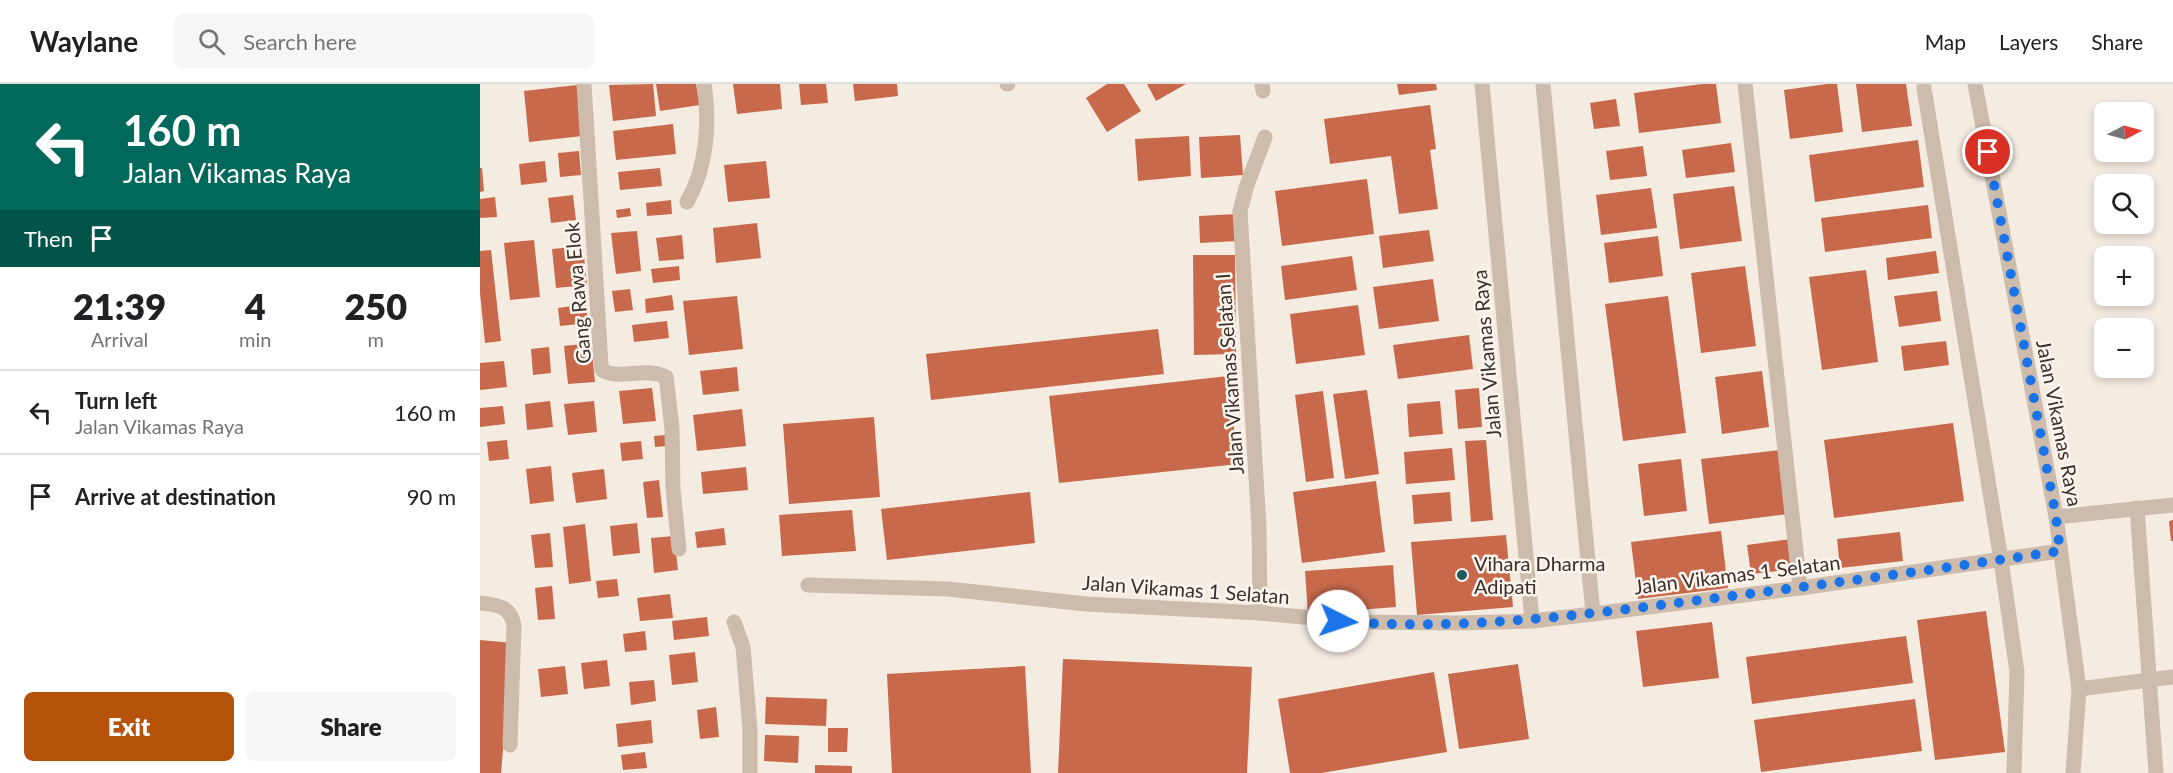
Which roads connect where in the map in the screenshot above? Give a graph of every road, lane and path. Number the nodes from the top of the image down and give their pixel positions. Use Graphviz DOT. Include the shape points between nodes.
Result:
graph roads {
  1 [pos="584,84"];
  2 [pos="704,84"];
  3 [pos="1482,84"];
  4 [pos="1543,84"];
  5 [pos="1745,84"];
  6 [pos="1975,84"];
  7 [pos="1924,88"];
  8 [pos="1264,136"];
  9 [pos="687,202"];
  10 [pos="2173,505"];
  11 [pos="2137,508"];
  12 [pos="2056,517"];
  13 [pos="679,549"];
  14 [pos="2060,551"];
  15 [pos="2001,560"];
  16 [pos="808,585"];
  17 [pos="1800,588"];
  18 [pos="480,603"];
  19 [pos="1260,613"];
  20 [pos="1586,615"];
  21 [pos="1532,621"];
  22 [pos="734,622"];
  23 [pos="2173,677"];
  24 [pos="2150,680"];
  25 [pos="2079,689"];
  26 [pos="510,745"];
  27 [pos="750,773"];
  28 [pos="2014,773"];
  29 [pos="2073,773"];
  30 [pos="2157,773"];
  1 -- 13 [label="street, Gang Rawa Elok" via="602,370 615,375 651,371 666,377"];
  2 -- 9 [label="street" via="705,152"];
  3 -- 21 [label="street, Jalan Vikamas Raya"];
  4 -- 20 [label="street"];
  5 -- 17 [label="street"];
  6 -- 12 [label="street, Jalan Vikamas Raya"];
  7 -- 15 [label="street"];
  8 -- 19 [label="street, Jalan Vikamas Selatan I" via="1240,212 1259,527"];
  10 -- 11 [label="street"];
  11 -- 12 [label="street"];
  11 -- 24 [label="street"];
  12 -- 14 [label="street, Jalan Vikamas Raya"];
  14 -- 15 [label="street, Jalan Vikamas 1 Selatan"];
  14 -- 25 [label="street, Jalan Vikamas Raya"];
  15 -- 17 [label="street, Jalan Vikamas 1 Selatan"];
  15 -- 28 [label="street" via="2017,672"];
  16 -- 19 [label="street, Jalan Vikamas 1 Selatan" via="948,589 1086,604"];
  17 -- 20 [label="street, Jalan Vikamas 1 Selatan"];
  18 -- 26 [label="street" via="508,609 513,618"];
  19 -- 21 [label="street, Jalan Vikamas 1 Selatan" via="1357,622"];
  20 -- 21 [label="street, Jalan Vikamas 1 Selatan"];
  22 -- 27 [label="street" via="743,647"];
  23 -- 24 [label="street"];
  24 -- 25 [label="street"];
  24 -- 30 [label="street"];
  25 -- 29 [label="street, Jalan Vikamas Raya"];
}
